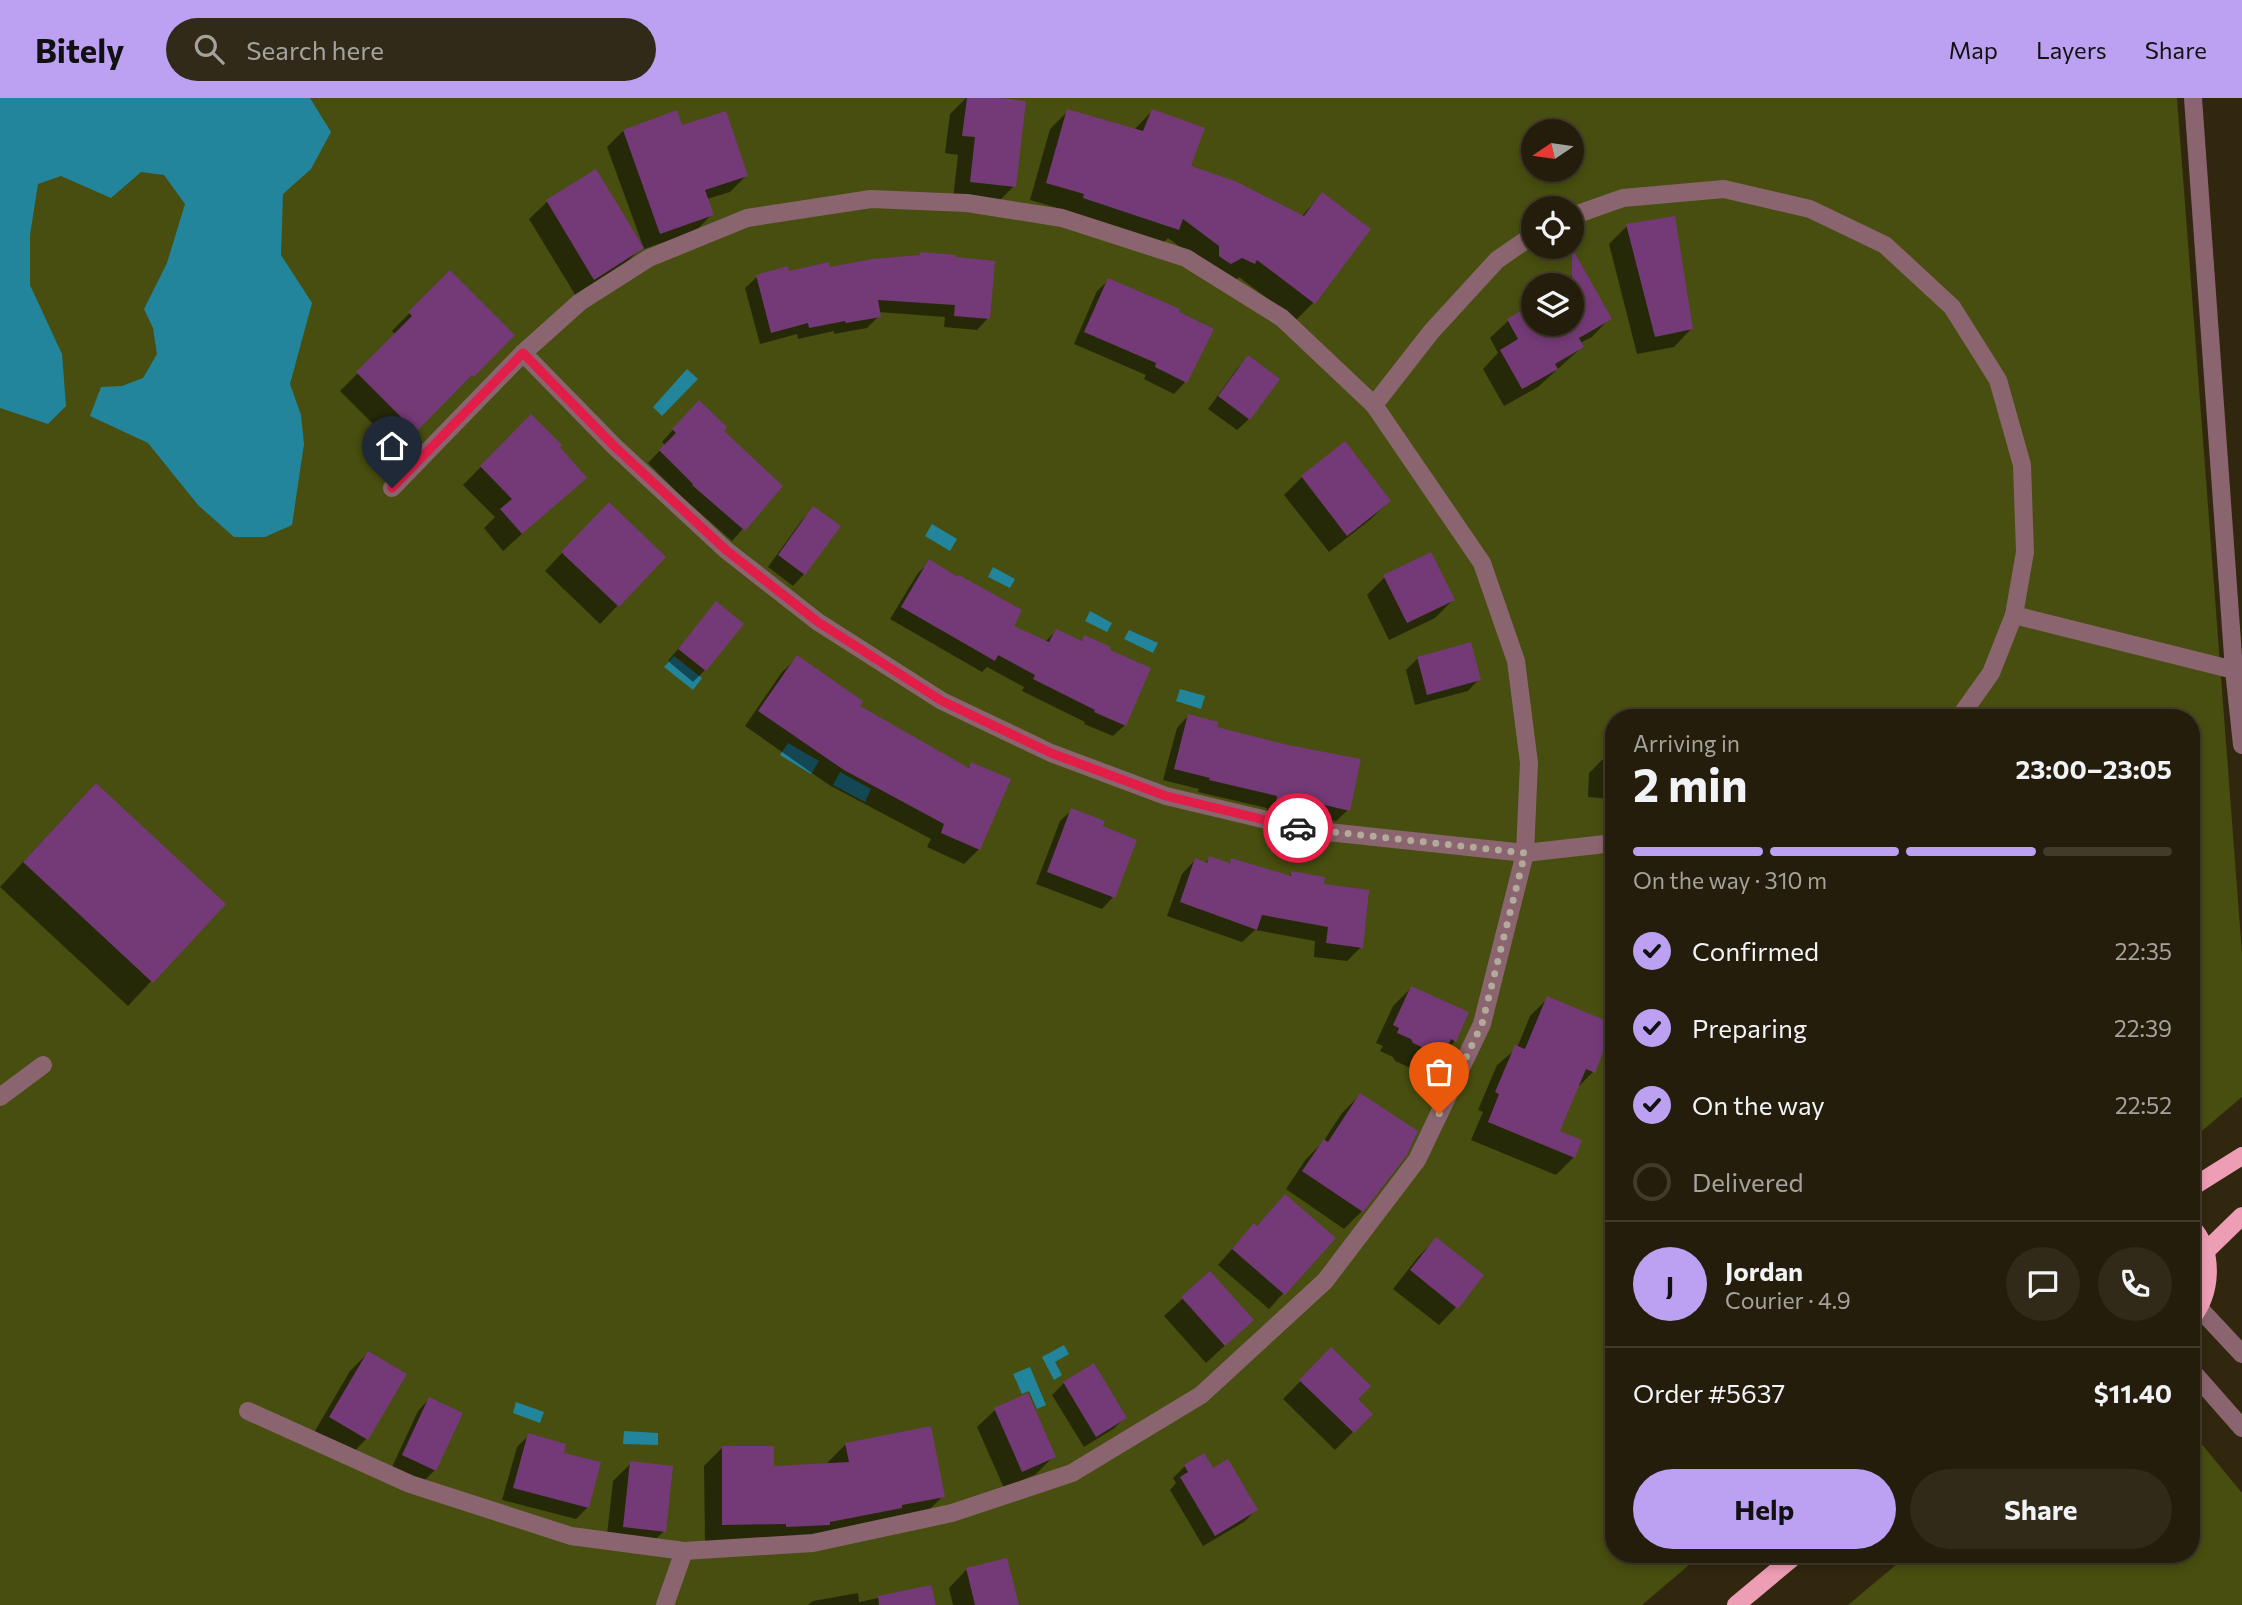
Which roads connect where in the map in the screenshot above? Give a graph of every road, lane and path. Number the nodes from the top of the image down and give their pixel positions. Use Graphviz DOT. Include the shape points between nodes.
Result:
graph roads {
  1 [pos="2193,98"];
  2 [pos="1584,212"];
  3 [pos="1521,243"];
  4 [pos="523,353"];
  5 [pos="1374,405"];
  6 [pos="392,488"];
  7 [pos="2014,615"];
  8 [pos="2234,670"];
  9 [pos="1965,709"];
  10 [pos="2242,746"];
  11 [pos="1605,845"];
  12 [pos="1525,853"];
  13 [pos="43,1065"];
  14 [pos="0,1097"];
  15 [pos="2242,1156"];
  16 [pos="2200,1182"];
  17 [pos="2242,1216"];
  18 [pos="2200,1240"];
  19 [pos="2206,1252"];
  20 [pos="2200,1301"];
  21 [pos="2200,1317"];
  22 [pos="2242,1354"];
  23 [pos="2200,1380"];
  24 [pos="248,1411"];
  25 [pos="2242,1428"];
  26 [pos="684,1551"];
  27 [pos="1786,1563"];
  28 [pos="665,1605"];
  29 [pos="1736,1605"];
  1 -- 8 [label="street"];
  2 -- 7 [label="street" via="1623,198 1724,189 1810,209 1885,245 1952,307 1998,380 2022,465 2025,552"];
  3 -- 5 [label="street" via="1497,260 1431,332"];
  4 -- 5 [label="street" via="580,302 649,258 747,218 871,199 967,203 1062,218 1186,258 1282,318"];
  4 -- 6 [label="street"];
  4 -- 12 [label="street" via="726,550 818,622 942,701 1051,753 1166,796 1309,830"];
  5 -- 12 [label="street" via="1482,563 1516,661 1529,763"];
  7 -- 8 [label="street"];
  7 -- 9 [label="street" via="1991,673"];
  8 -- 10 [label="street"];
  11 -- 12 [label="street"];
  12 -- 26 [label="street" via="1482,1024 1417,1160 1325,1281 1201,1395 1072,1473 952,1513 813,1543"];
  13 -- 14 [label="street"];
  15 -- 16 [label="main road"];
  17 -- 19 [label="main road"];
  18 -- 19 [label="main road"];
  19 -- 20 [label="main road" via="2208,1283"];
  21 -- 22 [label="street"];
  23 -- 25 [label="street"];
  24 -- 26 [label="street" via="410,1484 571,1536"];
  26 -- 28 [label="street"];
  27 -- 29 [label="main road"];
}
